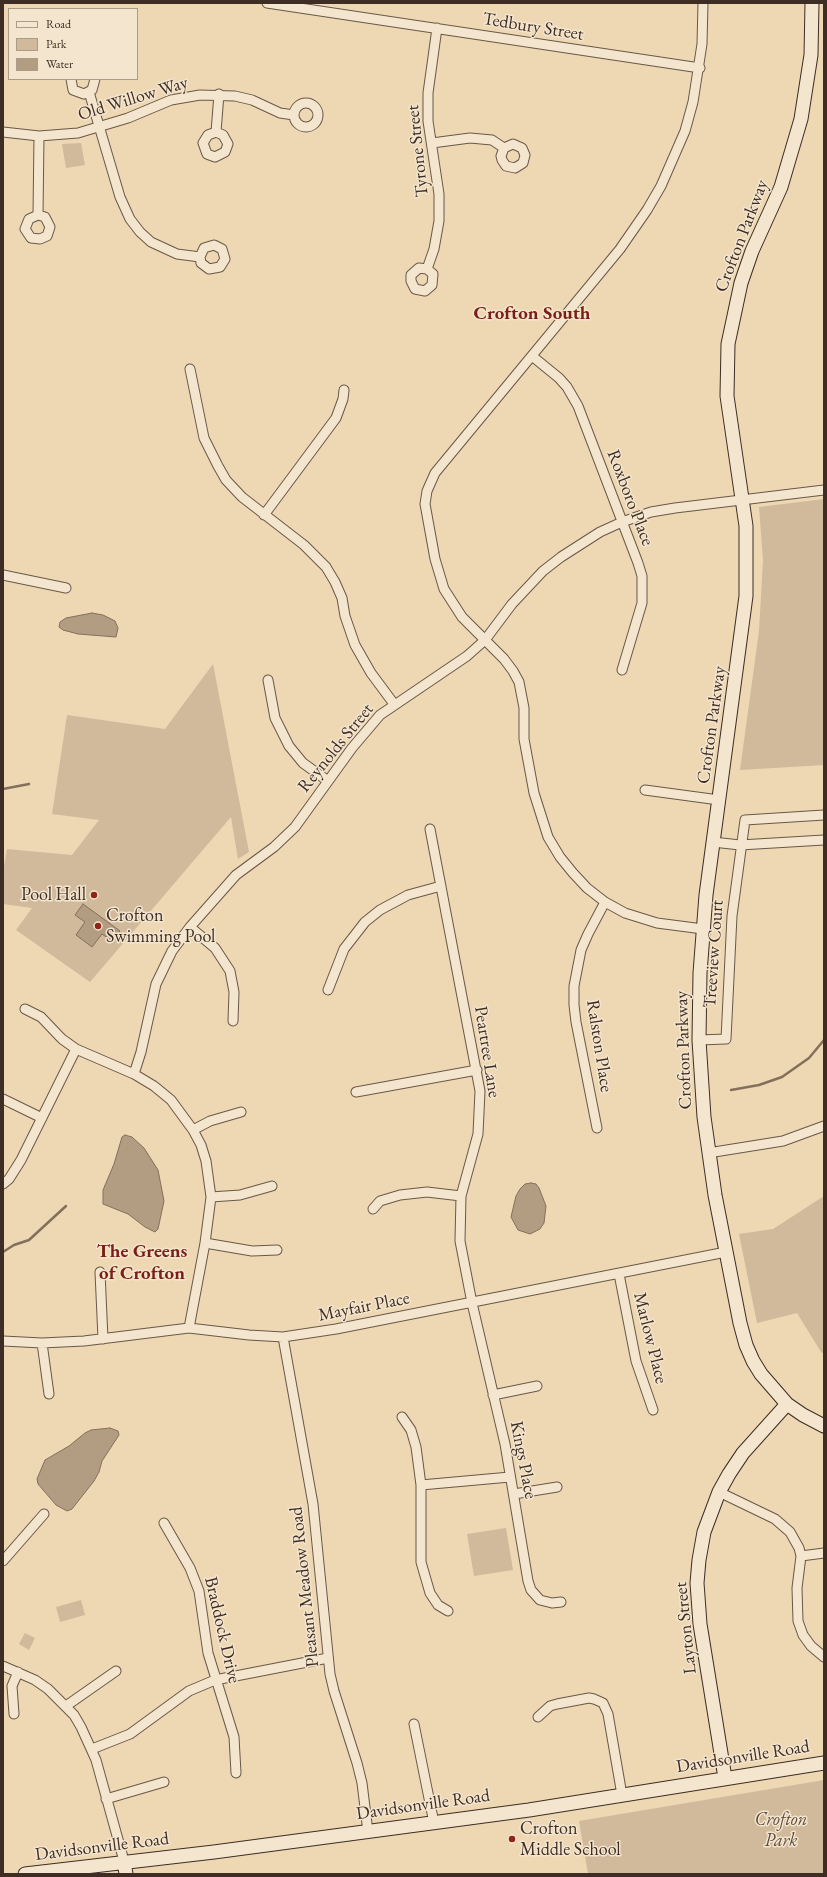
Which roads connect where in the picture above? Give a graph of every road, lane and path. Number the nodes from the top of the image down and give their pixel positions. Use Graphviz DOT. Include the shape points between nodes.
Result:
graph roads {
  1 [pos="267,3"];
  2 [pos="703,3"];
  3 [pos="812,3"];
  4 [pos="437,28"];
  5 [pos="700,68"];
  6 [pos="71,80"];
  7 [pos="95,80"];
  8 [pos="89,92"];
  9 [pos="219,94"];
  10 [pos="294,115"];
  11 [pos="100,128"];
  12 [pos="3,132"];
  13 [pos="216,132"];
  14 [pos="39,136"];
  15 [pos="432,143"];
  16 [pos="504,148"];
  17 [pos="38,215"];
  18 [pos="200,257"];
  19 [pos="427,269"];
  20 [pos="532,356"];
  21 [pos="190,369"];
  22 [pos="344,390"];
  23 [pos="824,490"];
  24 [pos="743,500"];
  25 [pos="264,515"];
  26 [pos="622,522"];
  27 [pos="3,576"];
  28 [pos="66,588"];
  29 [pos="485,640"];
  30 [pos="622,670"];
  31 [pos="268,680"];
  32 [pos="394,704"];
  33 [pos="328,781"];
  34 [pos="645,790"];
  35 [pos="719,800"];
  36 [pos="824,815"];
  37 [pos="430,829"];
  38 [pos="824,840"];
  39 [pos="713,842"];
  40 [pos="740,845"];
  41 [pos="441,886"];
  42 [pos="605,902"];
  43 [pos="190,927"];
  44 [pos="703,929"];
  45 [pos="328,990"];
  46 [pos="25,1009"];
  47 [pos="233,1021"];
  48 [pos="699,1040"];
  49 [pos="76,1049"];
  50 [pos="476,1070"];
  51 [pos="134,1074"];
  52 [pos="356,1092"];
  53 [pos="3,1099"];
  54 [pos="241,1112"];
  55 [pos="42,1118"];
  56 [pos="824,1126"];
  57 [pos="596,1128"];
  58 [pos="193,1130"];
  59 [pos="708,1153"];
  60 [pos="3,1184"];
  61 [pos="272,1186"];
  62 [pos="461,1196"];
  63 [pos="211,1197"];
  64 [pos="373,1209"];
  65 [pos="205,1243"];
  66 [pos="277,1250"];
  67 [pos="726,1252"];
  68 [pos="100,1272"];
  69 [pos="619,1274"];
  70 [pos="472,1302"];
  71 [pos="189,1328"];
  72 [pos="283,1337"];
  73 [pos="103,1339"];
  74 [pos="3,1341"];
  75 [pos="42,1343"];
  76 [pos="537,1386"];
  77 [pos="49,1394"];
  78 [pos="493,1396"];
  79 [pos="787,1404"];
  80 [pos="653,1410"];
  81 [pos="402,1417"];
  82 [pos="824,1426"];
  83 [pos="510,1476"];
  84 [pos="421,1485"];
  85 [pos="557,1487"];
  86 [pos="719,1492"];
  87 [pos="514,1494"];
  88 [pos="44,1514"];
  89 [pos="164,1523"];
  90 [pos="824,1554"];
  91 [pos="801,1556"];
  92 [pos="3,1560"];
  93 [pos="561,1602"];
  94 [pos="448,1611"];
  95 [pos="824,1657"];
  96 [pos="328,1658"];
  97 [pos="3,1666"];
  98 [pos="116,1671"];
  99 [pos="18,1672"];
  100 [pos="215,1680"];
  101 [pos="66,1706"];
  102 [pos="14,1714"];
  103 [pos="538,1717"];
  104 [pos="414,1724"];
  105 [pos="92,1749"];
  106 [pos="824,1763"];
  107 [pos="236,1773"];
  108 [pos="725,1778"];
  109 [pos="164,1782"];
  110 [pos="622,1795"];
  111 [pos="106,1799"];
  112 [pos="434,1823"];
  113 [pos="368,1832"];
  114 [pos="125,1868"];
  115 [pos="74,1871"];
  116 [pos="26,1874"];
  1 -- 4 [label="street, Tedbury Street"];
  2 -- 5 [label="street"];
  3 -- 24 [label="street, Crofton Parkway" via="811,55 801,119 781,187 752,251 741,283 728,344 727,396"];
  4 -- 5 [label="street, Tedbury Street"];
  4 -- 15 [label="street, Tyrone Street" via="428,93 428,121"];
  5 -- 20 [label="street" via="685,132 651,204 620,249"];
  6 -- 8 [label="street" via="71,86 77,92"];
  7 -- 8 [label="street" via="95,85"];
  8 -- 11 [label="street"];
  9 -- 10 [label="street, Old Willow Way" via="252,100"];
  9 -- 11 [label="street, Old Willow Way" via="171,100"];
  9 -- 13 [label="street"];
  11 -- 14 [label="street, Old Willow Way" via="78,133"];
  11 -- 18 [label="street" via="125,208 140,232 164,249 177,254"];
  12 -- 14 [label="street, Old Willow Way"];
  14 -- 17 [label="street"];
  15 -- 16 [label="street" via="458,138 482,138 492,140"];
  15 -- 19 [label="street, Tyrone Street" via="440,208 438,235"];
  20 -- 26 [label="street, Roxboro Place" via="558,378 572,396"];
  20 -- 29 [label="street" via="435,474 427,491 425,504 439,576 444,589 462,617"];
  21 -- 25 [label="street" via="200,421 210,453 226,480"];
  22 -- 25 [label="street" via="336,418"];
  23 -- 24 [label="street, Reynolds Street"];
  24 -- 26 [label="street, Reynolds Street" via="652,512"];
  24 -- 35 [label="street, Crofton Parkway" via="747,562 746,596"];
  25 -- 32 [label="street" via="314,553 326,567 342,598 355,645 371,673"];
  26 -- 29 [label="street, Reynolds Street" via="582,543 543,571 512,604"];
  26 -- 30 [label="street, Roxboro Place" via="638,563 643,589 639,614"];
  27 -- 28 [label="street"];
  29 -- 32 [label="street, Reynolds Street" via="467,656"];
  29 -- 42 [label="street" via="504,658 519,682 524,708 524,739 534,793 548,837 572,873"];
  31 -- 33 [label="street" via="275,718 289,746 303,763"];
  32 -- 33 [label="street, Reynolds Street" via="368,727"];
  33 -- 43 [label="street, Reynolds Street" via="284,838 236,875"];
  34 -- 35 [label="street"];
  35 -- 39 [label="street, Crofton Parkway"];
  36 -- 40 [label="street" via="745,820"];
  37 -- 41 [label="street, Peartree Lane"];
  38 -- 40 [label="street"];
  39 -- 40 [label="street"];
  39 -- 44 [label="street, Crofton Parkway"];
  40 -- 48 [label="street, Treeview Court" via="732,916 726,1039"];
  41 -- 45 [label="street" via="408,895 380,910 365,922 344,949"];
  41 -- 50 [label="street, Peartree Lane"];
  42 -- 44 [label="street" via="644,920 670,926"];
  42 -- 57 [label="street, Ralston Place" via="581,950 574,992 576,1022"];
  43 -- 47 [label="street" via="218,952 230,971 234,992"];
  43 -- 51 [label="street, Reynolds Street" via="172,951 156,984"];
  44 -- 48 [label="street, Crofton Parkway"];
  46 -- 49 [label="street" via="41,1017 54,1032"];
  48 -- 59 [label="street, Crofton Parkway"];
  49 -- 51 [label="street"];
  49 -- 55 [label="street"];
  50 -- 52 [label="street"];
  50 -- 62 [label="street, Peartree Lane" via="480,1091 480,1120"];
  51 -- 58 [label="street" via="170,1100"];
  53 -- 55 [label="street"];
  54 -- 58 [label="street" via="210,1121"];
  55 -- 60 [label="street" via="21,1160"];
  56 -- 59 [label="street" via="783,1141"];
  58 -- 63 [label="street" via="206,1161"];
  59 -- 67 [label="street, Crofton Parkway"];
  61 -- 63 [label="street" via="240,1195"];
  62 -- 64 [label="street" via="427,1192 400,1194 380,1201"];
  62 -- 70 [label="street, Peartree Lane" via="460,1241"];
  63 -- 65 [label="street"];
  65 -- 66 [label="street" via="252,1251"];
  65 -- 71 [label="street"];
  67 -- 69 [label="street, Mayfair Place"];
  67 -- 79 [label="street, Crofton Parkway" via="746,1345 761,1374"];
  68 -- 73 [label="street"];
  69 -- 70 [label="street, Mayfair Place"];
  69 -- 80 [label="street, Marlow Place" via="636,1361"];
  70 -- 72 [label="street, Mayfair Place"];
  70 -- 78 [label="street, Kings Place"];
  71 -- 72 [label="street, Mayfair Place"];
  71 -- 73 [label="street, Mayfair Place"];
  72 -- 96 [label="street, Pleasant Meadow Road" via="313,1504"];
  73 -- 75 [label="street, Mayfair Place"];
  74 -- 75 [label="street, Mayfair Place"];
  75 -- 77 [label="street"];
  76 -- 78 [label="street"];
  78 -- 83 [label="street, Kings Place"];
  79 -- 82 [label="street, Crofton Parkway"];
  79 -- 86 [label="street, Layton Street" via="744,1453"];
  81 -- 84 [label="street" via="414,1436"];
  83 -- 84 [label="street"];
  83 -- 87 [label="street, Kings Place"];
  84 -- 94 [label="street" via="421,1562 430,1593 438,1605"];
  85 -- 87 [label="street"];
  86 -- 91 [label="street" via="784,1525 795,1539"];
  86 -- 108 [label="street, Layton Street" via="704,1532 699,1560 698,1605"];
  87 -- 93 [label="street, Kings Place" via="531,1590 540,1600"];
  88 -- 92 [label="street"];
  89 -- 100 [label="street, Braddock Drive" via="190,1568 199,1591 208,1653"];
  90 -- 91 [label="street"];
  91 -- 95 [label="street" via="796,1608 798,1621 810,1646"];
  96 -- 100 [label="street"];
  96 -- 113 [label="street, Pleasant Meadow Road" via="334,1691 361,1776"];
  97 -- 99 [label="street"];
  98 -- 101 [label="street"];
  99 -- 101 [label="street" via="48,1689"];
  99 -- 102 [label="street" via="12,1686"];
  100 -- 105 [label="street" via="190,1691 130,1734"];
  100 -- 107 [label="street, Braddock Drive" via="234,1737"];
  101 -- 105 [label="street"];
  103 -- 110 [label="street" via="550,1706 557,1704 589,1698 602,1703 608,1714"];
  104 -- 112 [label="street"];
  105 -- 111 [label="street"];
  106 -- 108 [label="street, Davidsonville Road"];
  108 -- 110 [label="street, Davidsonville Road"];
  109 -- 111 [label="street"];
  110 -- 112 [label="street, Davidsonville Road"];
  111 -- 114 [label="street"];
  112 -- 113 [label="street, Davidsonville Road"];
  113 -- 114 [label="street, Davidsonville Road" via="214,1852"];
  114 -- 115 [label="street, Davidsonville Road"];
  115 -- 116 [label="street, Davidsonville Road"];
}
